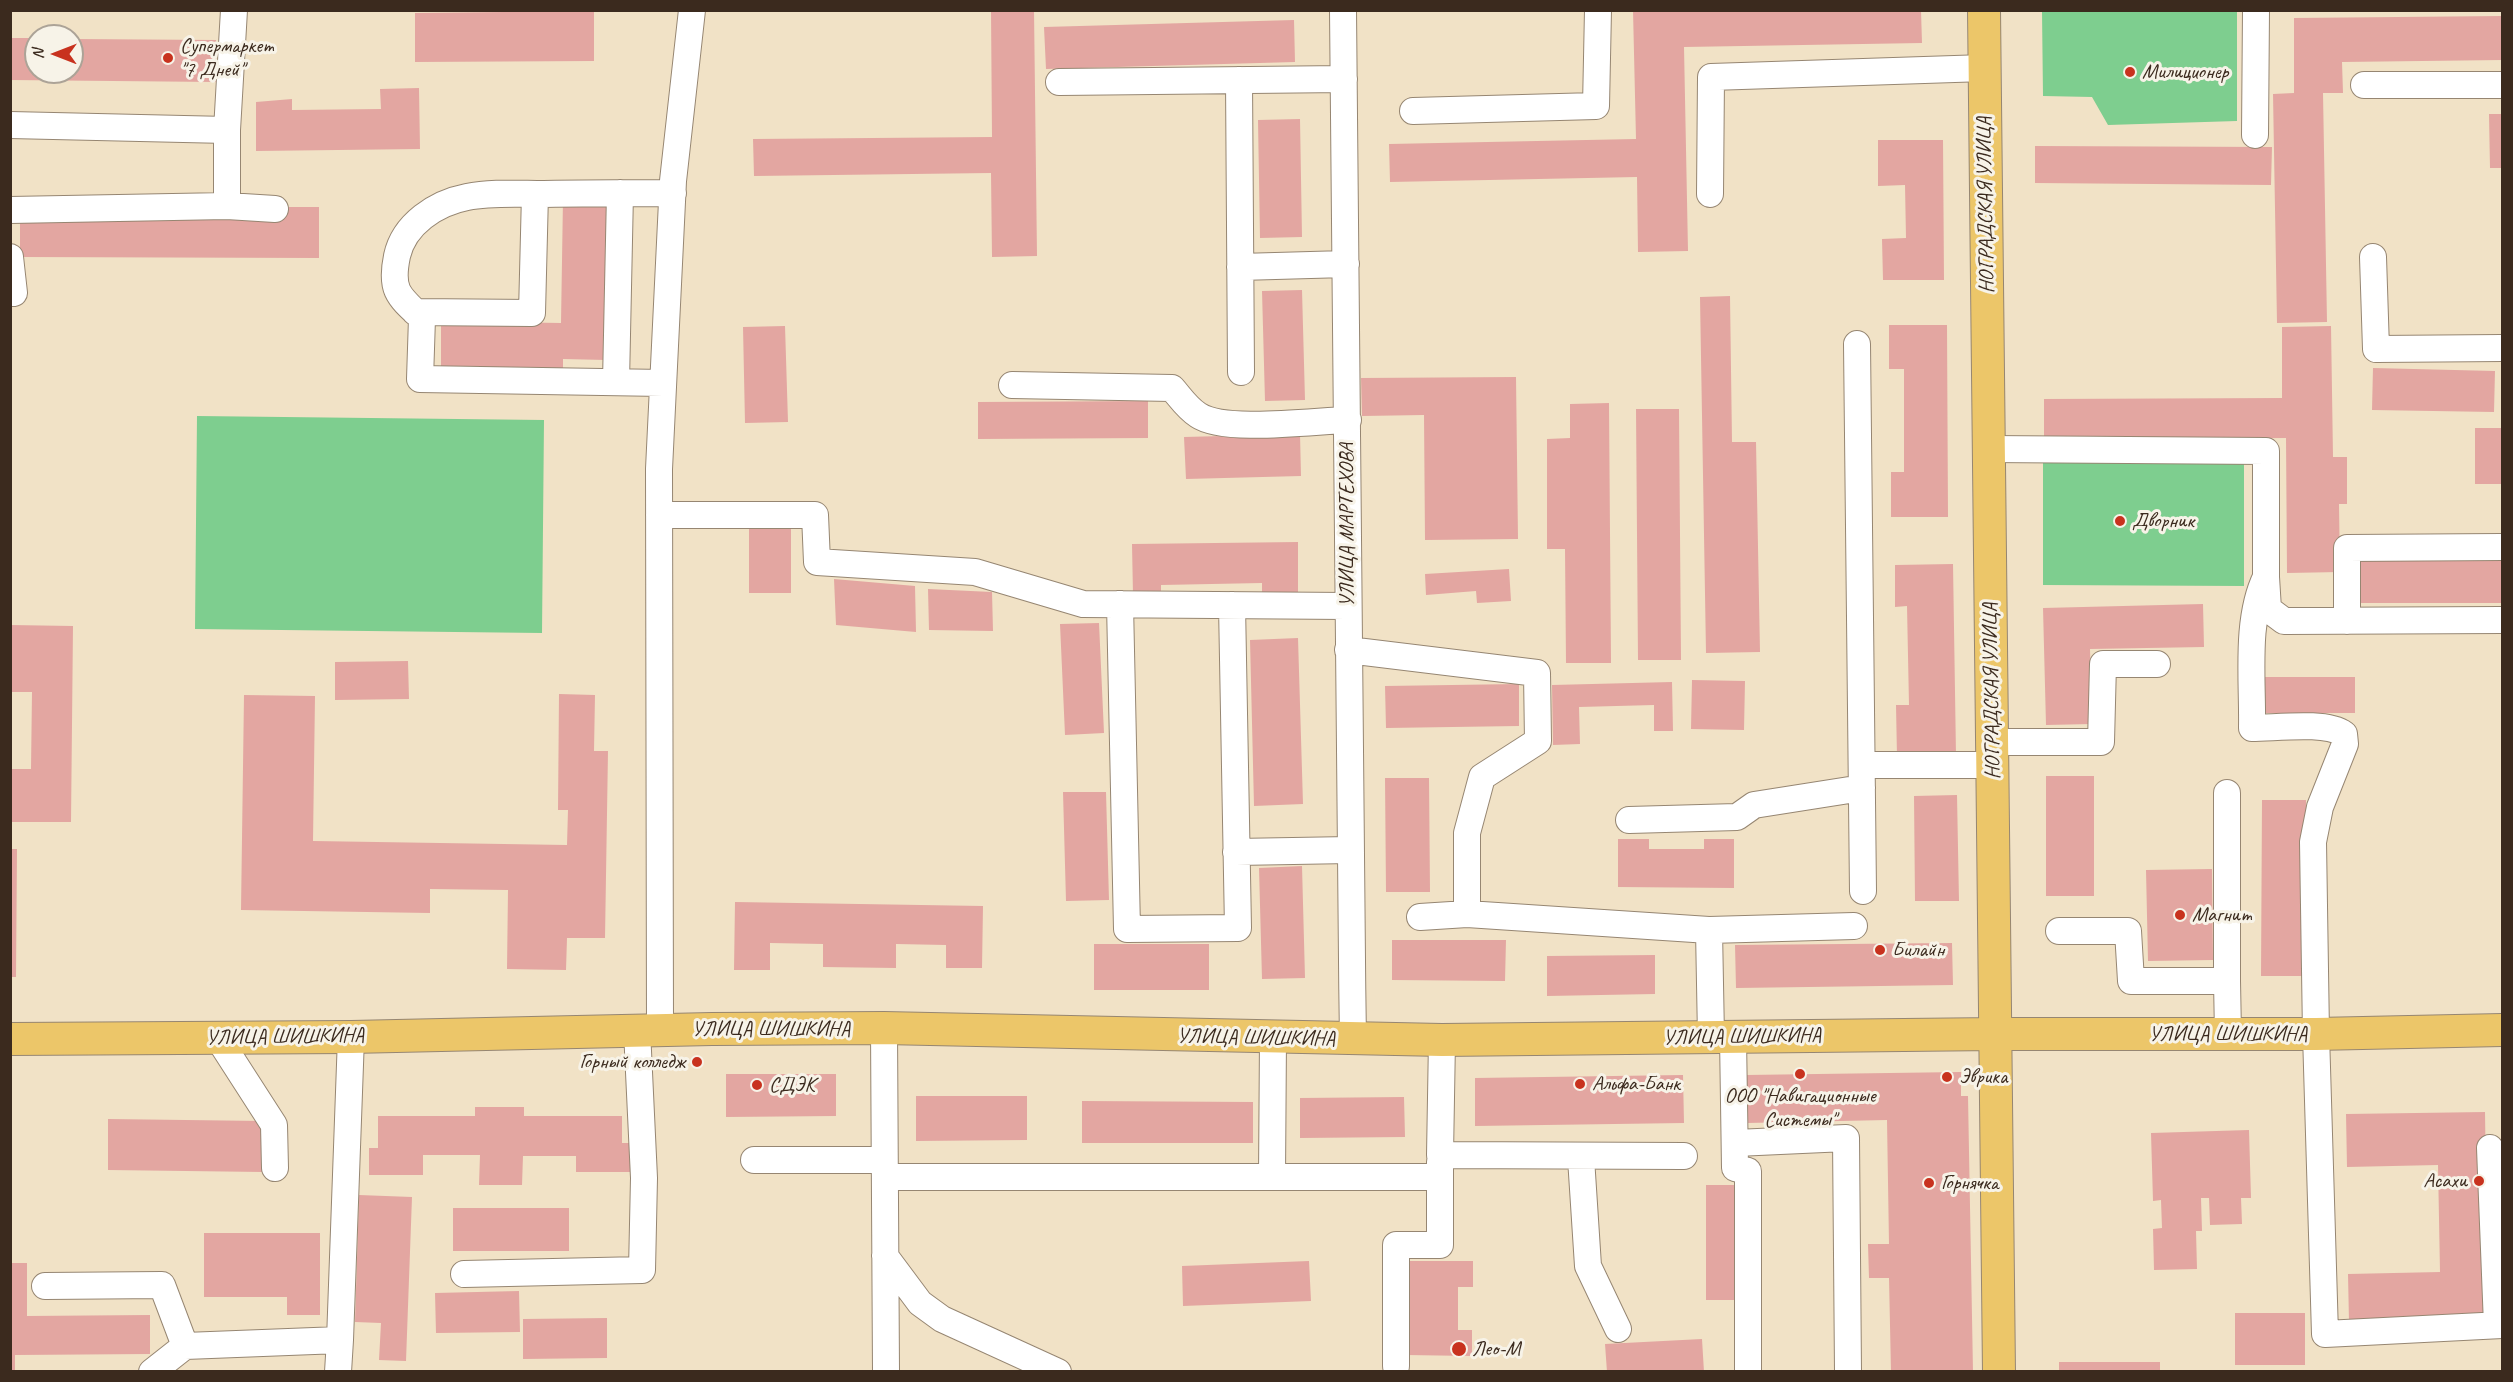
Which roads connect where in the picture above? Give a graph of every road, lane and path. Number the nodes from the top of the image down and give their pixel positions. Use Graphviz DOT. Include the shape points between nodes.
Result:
graph roads {
  1 [pos="234,10"];
  2 [pos="692,10"];
  3 [pos="1343,10"];
  4 [pos="1598,10"];
  5 [pos="1984,10"];
  6 [pos="2256,10"];
  7 [pos="1985,68"];
  8 [pos="1344,79"];
  9 [pos="1239,80"];
  10 [pos="1059,82"];
  11 [pos="2364,86"];
  12 [pos="2502,86"];
  13 [pos="1413,111"];
  14 [pos="10,125"];
  15 [pos="227,130"];
  16 [pos="2255,135"];
  17 [pos="620,193"];
  18 [pos="672,193"];
  19 [pos="535,194"];
  20 [pos="1710,194"];
  21 [pos="227,206"];
  22 [pos="275,209"];
  23 [pos="10,210"];
  24 [pos="10,257"];
  25 [pos="2373,257"];
  26 [pos="1346,264"];
  27 [pos="1240,267"];
  28 [pos="10,293"];
  29 [pos="415,312"];
  30 [pos="1857,344"];
  31 [pos="2502,348"];
  32 [pos="1241,372"];
  33 [pos="616,382"];
  34 [pos="663,382"];
  35 [pos="1012,386"];
  36 [pos="1348,420"];
  37 [pos="1989,449"];
  38 [pos="659,515"];
  39 [pos="2502,547"];
  40 [pos="2266,577"];
  41 [pos="1120,604"];
  42 [pos="1232,605"];
  43 [pos="1347,606"];
  44 [pos="2502,620"];
  45 [pos="2347,621"];
  46 [pos="1348,650"];
  47 [pos="2157,664"];
  48 [pos="1993,753"];
  49 [pos="1862,777"];
  50 [pos="2228,793"];
  51 [pos="1629,819"];
  52 [pos="1350,850"];
  53 [pos="1236,852"];
  54 [pos="1863,891"];
  55 [pos="1467,914"];
  56 [pos="1420,917"];
  57 [pos="1854,926"];
  58 [pos="1708,930"];
  59 [pos="2059,930"];
  60 [pos="2228,981"];
  61 [pos="884,1028"];
  62 [pos="649,1030"];
  63 [pos="2502,1030"];
  64 [pos="1996,1034"];
  65 [pos="2229,1034"];
  66 [pos="2316,1034"];
  67 [pos="351,1037"];
  68 [pos="1722,1037"];
  69 [pos="218,1038"];
  70 [pos="1273,1038"];
  71 [pos="10,1040"];
  72 [pos="1353,1040"];
  73 [pos="1442,1040"];
  74 [pos="1736,1143"];
  75 [pos="2490,1148"];
  76 [pos="1684,1156"];
  77 [pos="1581,1158"];
  78 [pos="754,1160"];
  79 [pos="1440,1166"];
  80 [pos="275,1168"];
  81 [pos="884,1168"];
  82 [pos="1272,1177"];
  83 [pos="885,1256"];
  84 [pos="464,1274"];
  85 [pos="45,1286"];
  86 [pos="2500,1325"];
  87 [pos="1618,1329"];
  88 [pos="340,1340"];
  89 [pos="184,1346"];
  90 [pos="1396,1366"];
  91 [pos="152,1371"];
  92 [pos="338,1371"];
  93 [pos="886,1371"];
  94 [pos="1059,1371"];
  95 [pos="1748,1371"];
  96 [pos="1848,1371"];
  97 [pos="1999,1371"];
  1 -- 15 [label="street"];
  2 -- 18 [label="street"];
  3 -- 8 [label="street, УЛИЦА МАРТЕХОВА"];
  4 -- 13 [label="street" via="1596,106"];
  5 -- 7 [label="main road, НОГРАДСКАЯ УЛИЦА"];
  6 -- 16 [label="street"];
  7 -- 20 [label="street" via="1711,76"];
  7 -- 37 [label="main road, НОГРАДСКАЯ УЛИЦА"];
  8 -- 9 [label="street"];
  8 -- 26 [label="street, УЛИЦА МАРТЕХОВА"];
  9 -- 10 [label="street"];
  9 -- 27 [label="street"];
  11 -- 12 [label="street"];
  14 -- 15 [label="street"];
  15 -- 21 [label="street"];
  17 -- 18 [label="street"];
  17 -- 19 [label="street"];
  17 -- 33 [label="street"];
  18 -- 34 [label="street"];
  19 -- 29 [label="street" via="466,197 417,220 400,243 394,272 399,298"];
  19 -- 29 [label="street" via="532,313"];
  21 -- 22 [label="street"];
  21 -- 23 [label="street"];
  24 -- 28 [label="street" via="14,293"];
  25 -- 31 [label="street" via="2376,349"];
  26 -- 27 [label="street"];
  26 -- 36 [label="street, УЛИЦА МАРТЕХОВА"];
  27 -- 32 [label="street"];
  29 -- 33 [label="street" via="422,318 420,379"];
  30 -- 49 [label="street"];
  33 -- 34 [label="street"];
  34 -- 38 [label="street"];
  35 -- 36 [label="street" via="1172,388 1198,415 1214,422"];
  36 -- 43 [label="street, УЛИЦА МАРТЕХОВА"];
  37 -- 40 [label="street" via="2266,451"];
  37 -- 48 [label="main road, НОГРАДСКАЯ УЛИЦА"];
  38 -- 41 [label="street" via="815,515 818,562 975,572 1083,604"];
  38 -- 62 [label="street"];
  39 -- 45 [label="street" via="2347,548"];
  40 -- 45 [label="street" via="2268,609 2284,621"];
  40 -- 66 [label="street" via="2254,619 2252,728 2323,727 2344,734 2345,744 2320,807 2313,842"];
  41 -- 42 [label="street"];
  41 -- 53 [label="street" via="1127,929 1238,928"];
  42 -- 43 [label="street"];
  42 -- 53 [label="street"];
  43 -- 46 [label="street, УЛИЦА МАРТЕХОВА"];
  44 -- 45 [label="street"];
  46 -- 52 [label="street, УЛИЦА МАРТЕХОВА"];
  46 -- 55 [label="street" via="1537,673 1538,741 1482,777 1467,833"];
  47 -- 48 [label="street" via="2103,664 2101,742"];
  48 -- 49 [label="street"];
  48 -- 64 [label="main road, НОГРАДСКАЯ УЛИЦА"];
  49 -- 51 [label="street" via="1754,805 1737,817"];
  49 -- 54 [label="street"];
  50 -- 60 [label="street"];
  52 -- 53 [label="street"];
  52 -- 72 [label="street, УЛИЦА МАРТЕХОВА"];
  55 -- 56 [label="street"];
  55 -- 58 [label="street"];
  57 -- 58 [label="street"];
  58 -- 68 [label="street"];
  59 -- 60 [label="street" via="2128,930 2131,981"];
  60 -- 65 [label="street"];
  61 -- 62 [label="main road, УЛИЦА ШИШКИНА"];
  61 -- 70 [label="main road, УЛИЦА ШИШКИНА"];
  61 -- 81 [label="street"];
  62 -- 67 [label="main road, УЛИЦА ШИШКИНА"];
  62 -- 84 [label="street" via="642,1270"];
  63 -- 66 [label="main road, УЛИЦА ШИШКИНА"];
  64 -- 65 [label="main road, УЛИЦА ШИШКИНА"];
  64 -- 68 [label="main road, УЛИЦА ШИШКИНА"];
  64 -- 97 [label="main road, НОГРАДСКАЯ УЛИЦА"];
  65 -- 66 [label="main road, УЛИЦА ШИШКИНА"];
  66 -- 86 [label="street" via="2325,1334"];
  67 -- 69 [label="main road, УЛИЦА ШИШКИНА"];
  67 -- 88 [label="street"];
  68 -- 73 [label="main road, УЛИЦА ШИШКИНА"];
  68 -- 74 [label="street"];
  69 -- 71 [label="main road, УЛИЦА ШИШКИНА"];
  69 -- 80 [label="street" via="274,1125"];
  70 -- 72 [label="main road, УЛИЦА ШИШКИНА"];
  70 -- 82 [label="street"];
  72 -- 73 [label="main road, УЛИЦА ШИШКИНА"];
  73 -- 79 [label="street"];
  74 -- 95 [label="street" via="1735,1168 1748,1172"];
  74 -- 96 [label="street" via="1846,1138"];
  75 -- 86 [label="street"];
  76 -- 77 [label="street"];
  77 -- 79 [label="street"];
  77 -- 87 [label="street" via="1588,1266"];
  78 -- 81 [label="street"];
  79 -- 82 [label="street"];
  79 -- 90 [label="street" via="1440,1245 1396,1245"];
  81 -- 82 [label="street"];
  81 -- 83 [label="street"];
  83 -- 93 [label="street"];
  83 -- 94 [label="street" via="920,1303 942,1319"];
  85 -- 89 [label="street" via="162,1285"];
  88 -- 89 [label="street"];
  88 -- 92 [label="street"];
  89 -- 91 [label="street"];
}
